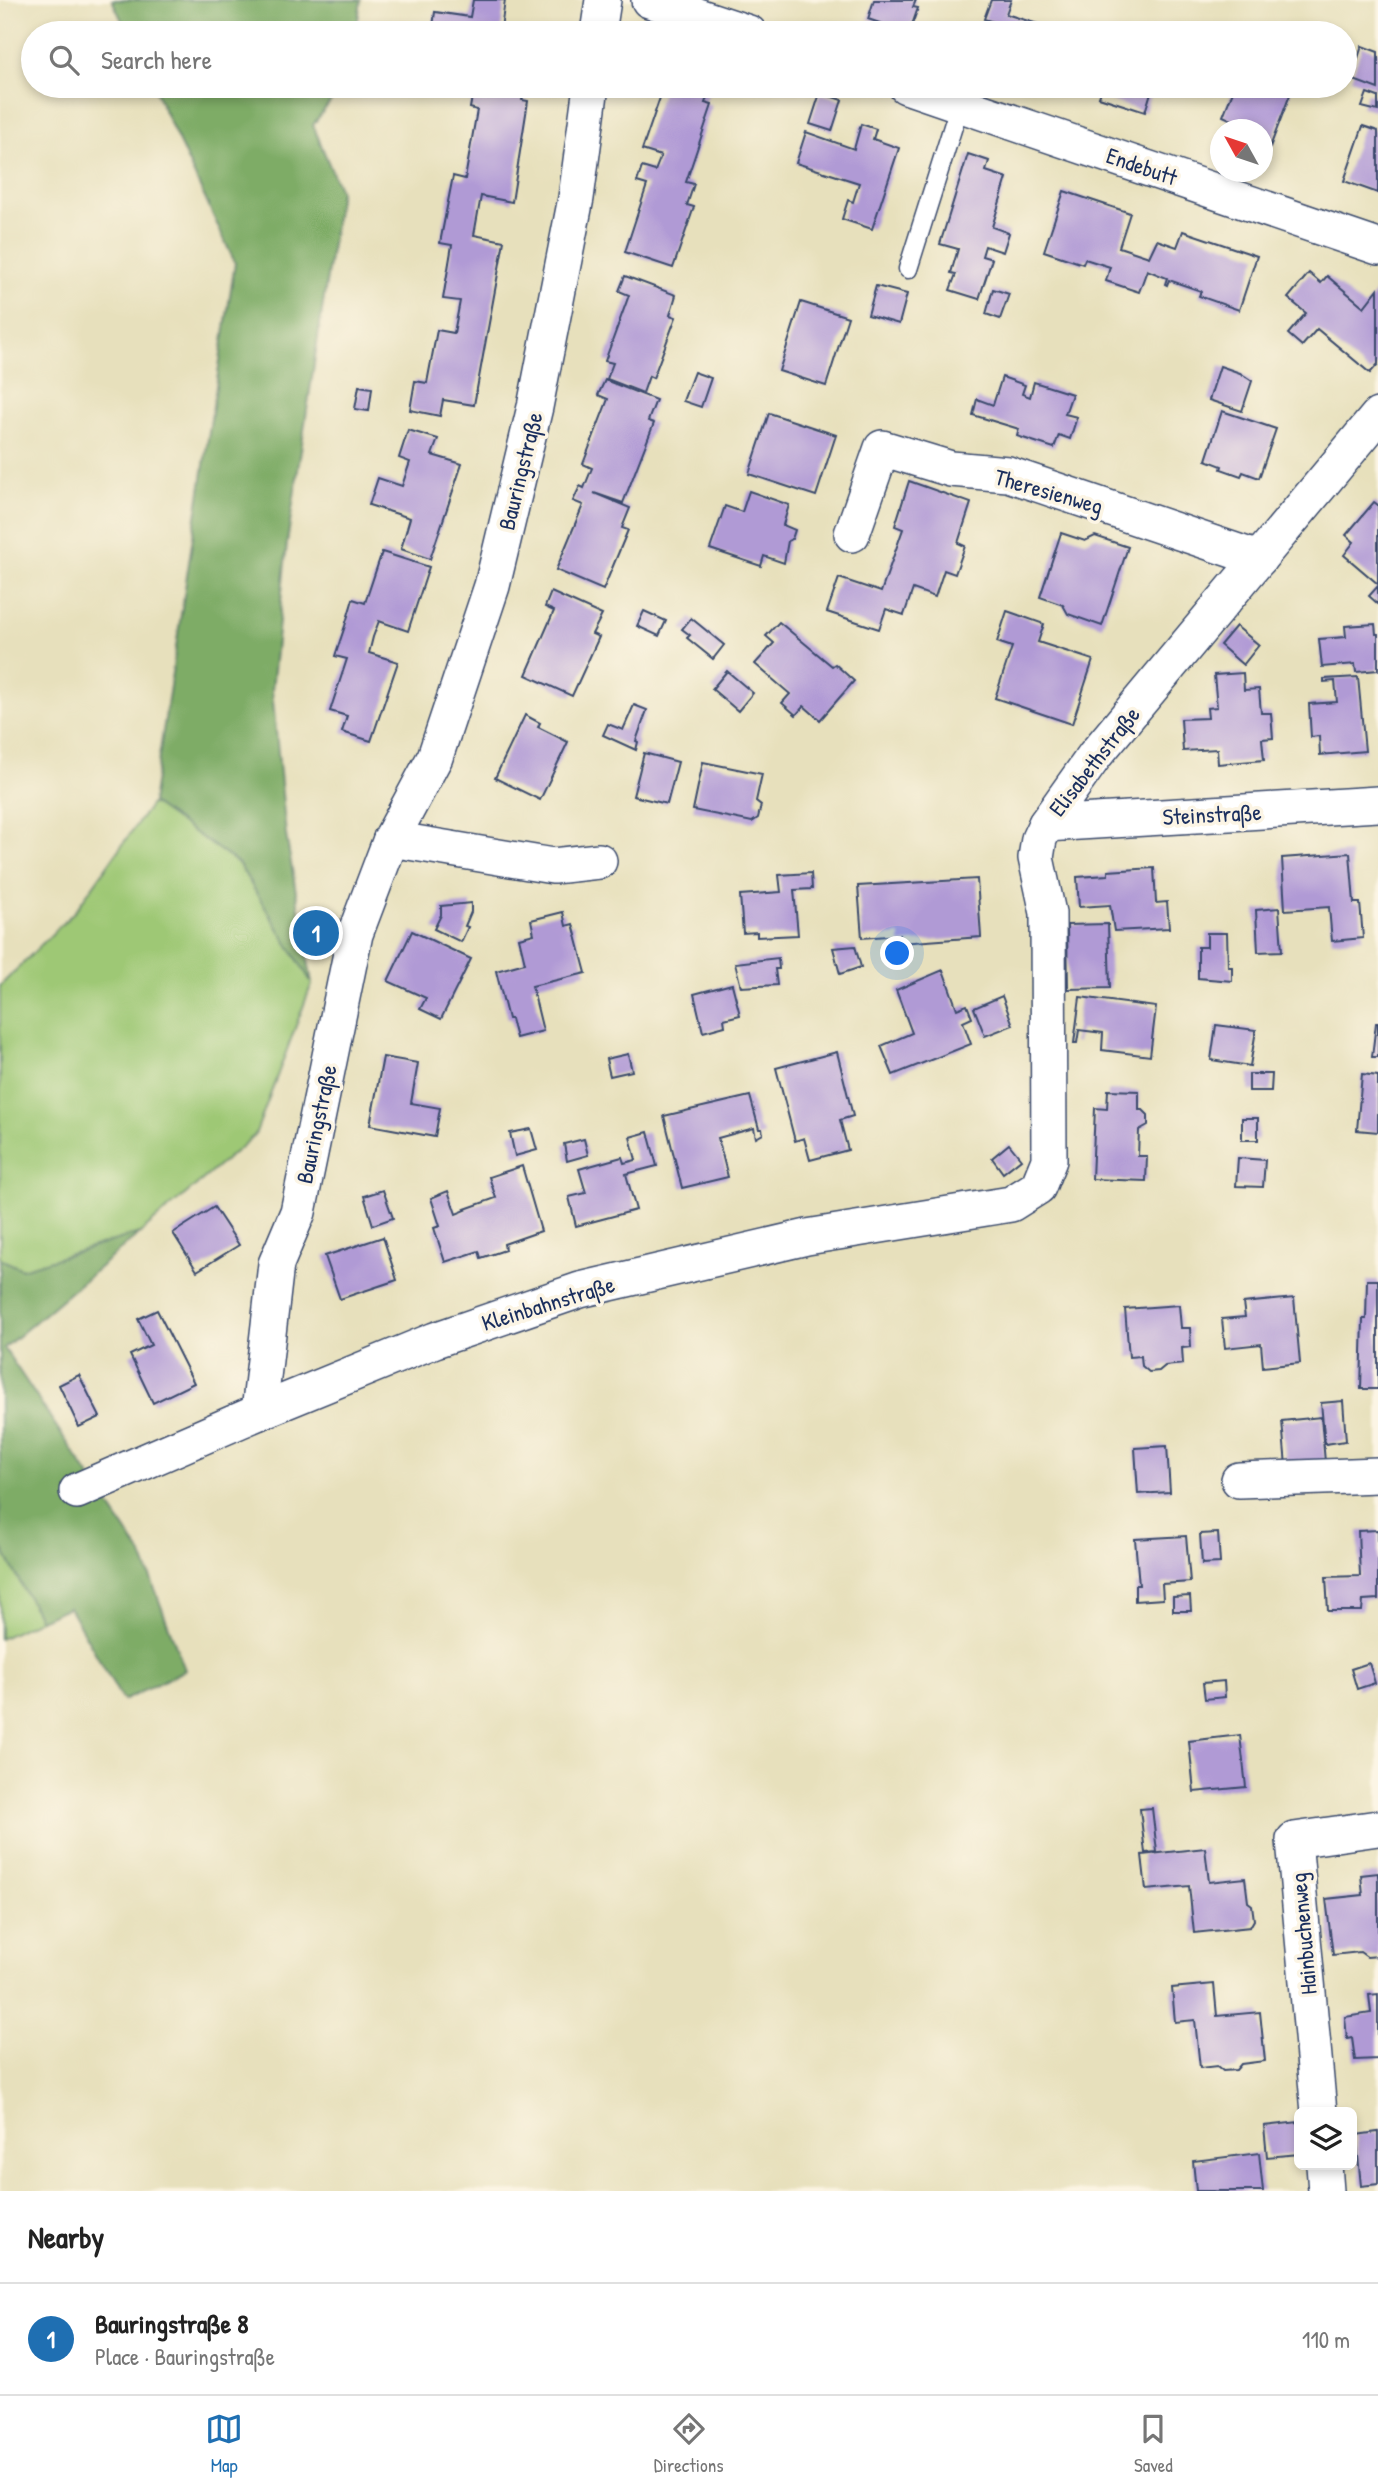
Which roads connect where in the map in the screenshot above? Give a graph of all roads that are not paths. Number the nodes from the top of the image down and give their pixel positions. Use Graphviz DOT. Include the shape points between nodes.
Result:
graph roads {
  1 [pos="603,0"];
  2 [pos="649,0"];
  3 [pos="600,21"];
  4 [pos="713,21"];
  5 [pos="589,98"];
  6 [pos="942,98"];
  7 [pos="960,104"];
  8 [pos="1378,247"];
  9 [pos="908,269"];
  10 [pos="1378,416"];
  11 [pos="852,534"];
  12 [pos="1259,559"];
  13 [pos="1378,804"];
  14 [pos="1046,824"];
  15 [pos="391,839"];
  16 [pos="599,861"];
  17 [pos="1038,1187"];
  18 [pos="260,1412"];
  19 [pos="1378,1475"];
  20 [pos="1239,1479"];
  21 [pos="78,1491"];
  22 [pos="1378,1828"];
  23 [pos="1319,2107"];
  24 [pos="1324,2170"];
  25 [pos="1326,2191"];
  1 -- 3 [label="street"];
  2 -- 4 [label="street"];
  5 -- 15 [label="street, Bauringstraße" via="576,198 535,407 492,586 435,757"];
  6 -- 7 [label="street, Endebutt"];
  7 -- 8 [label="street, Endebutt"];
  7 -- 9 [label="lane"];
  10 -- 12 [label="street, Elisabethstraße"];
  11 -- 12 [label="street, Theresienweg" via="882,449 951,469 1008,474"];
  12 -- 14 [label="street, Elisabethstraße" via="1095,755"];
  13 -- 14 [label="street, Steinstraße"];
  14 -- 17 [label="street, Elisabethstraße" via="1036,858 1048,913 1049,1160"];
  15 -- 16 [label="street" via="552,866"];
  15 -- 18 [label="street, Bauringstraße" via="355,934 298,1212 276,1264"];
  17 -- 18 [label="street, Kleinbahnstraße" via="1011,1204 807,1237 580,1290 435,1340"];
  18 -- 21 [label="street, Kleinbahnstraße"];
  19 -- 20 [label="street"];
  22 -- 23 [label="street, Hainbuchenweg" via="1294,1840"];
  24 -- 25 [label="street"];
}
